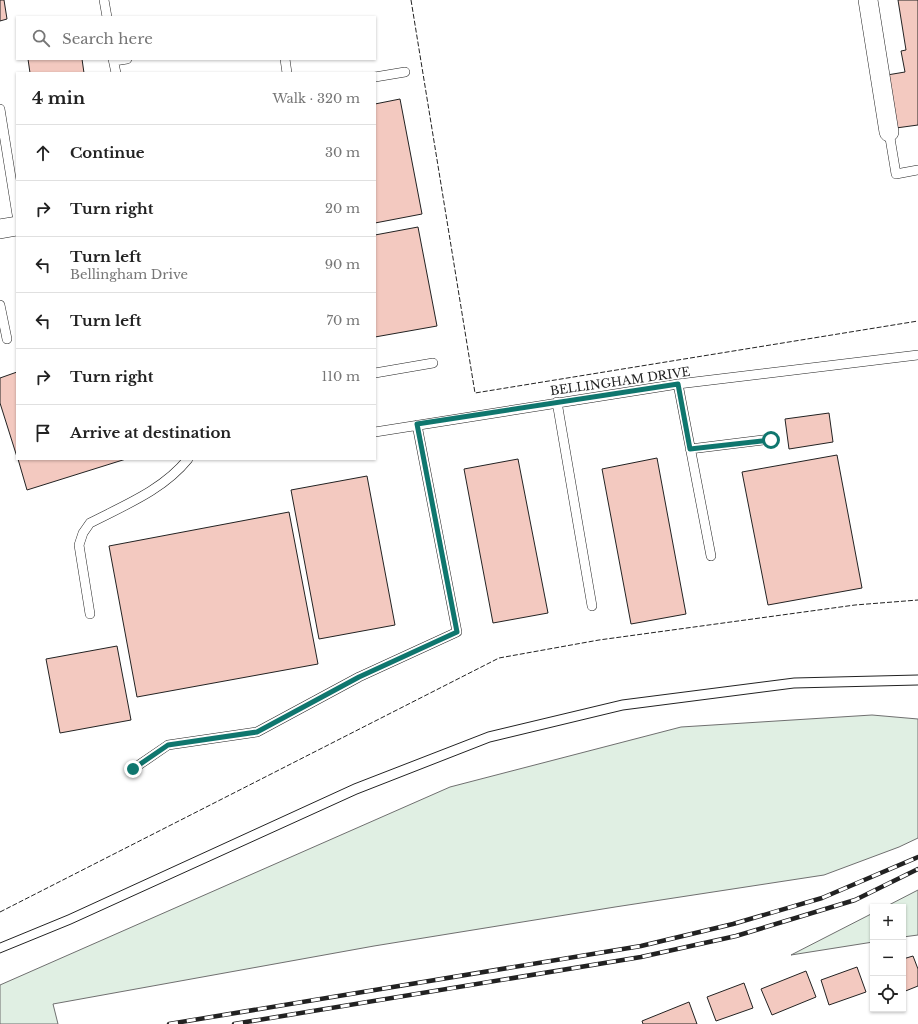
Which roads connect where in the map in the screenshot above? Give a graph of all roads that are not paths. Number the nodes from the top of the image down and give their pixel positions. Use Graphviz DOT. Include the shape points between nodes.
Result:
graph roads {
  1 [pos="104,0"];
  2 [pos="868,0"];
  3 [pos="107,16"];
  4 [pos="113,60"];
  5 [pos="285,60"];
  6 [pos="116,72"];
  7 [pos="288,72"];
  8 [pos="405,72"];
  9 [pos="376,77"];
  10 [pos="0,109"];
  11 [pos="889,132"];
  12 [pos="918,170"];
  13 [pos="16,210"];
  14 [pos="16,226"];
  15 [pos="0,229"];
  16 [pos="0,305"];
  17 [pos="7,339"];
  18 [pos="918,355"];
  19 [pos="433,363"];
  20 [pos="376,373"];
  21 [pos="678,384"];
  22 [pos="557,402"];
  23 [pos="417,424"];
  24 [pos="376,432"];
  25 [pos="771,440"];
  26 [pos="690,449"];
  27 [pos="187,460"];
  28 [pos="710,556"];
  29 [pos="592,606"];
  30 [pos="90,614"];
  31 [pos="133,769"];
  1 -- 3 [label="lane"];
  2 -- 11 [label="street"];
  4 -- 6 [label="lane"];
  5 -- 7 [label="lane"];
  8 -- 9 [label="lane"];
  10 -- 13 [label="lane"];
  11 -- 12 [label="lane" via="896,174"];
  14 -- 15 [label="street"];
  16 -- 17 [label="lane"];
  18 -- 21 [label="lane, BELLINGHAM DRIVE"];
  19 -- 20 [label="lane"];
  21 -- 22 [label="lane, BELLINGHAM DRIVE"];
  21 -- 26 [label="lane"];
  22 -- 23 [label="lane, BELLINGHAM DRIVE"];
  22 -- 29 [label="lane"];
  23 -- 24 [label="lane, BELLINGHAM DRIVE"];
  23 -- 31 [label="lane" via="457,632 359,677 257,732 168,745"];
  25 -- 26 [label="lane"];
  26 -- 28 [label="lane"];
  27 -- 30 [label="lane" via="168,480 90,523 83,533 79,545"];
}
